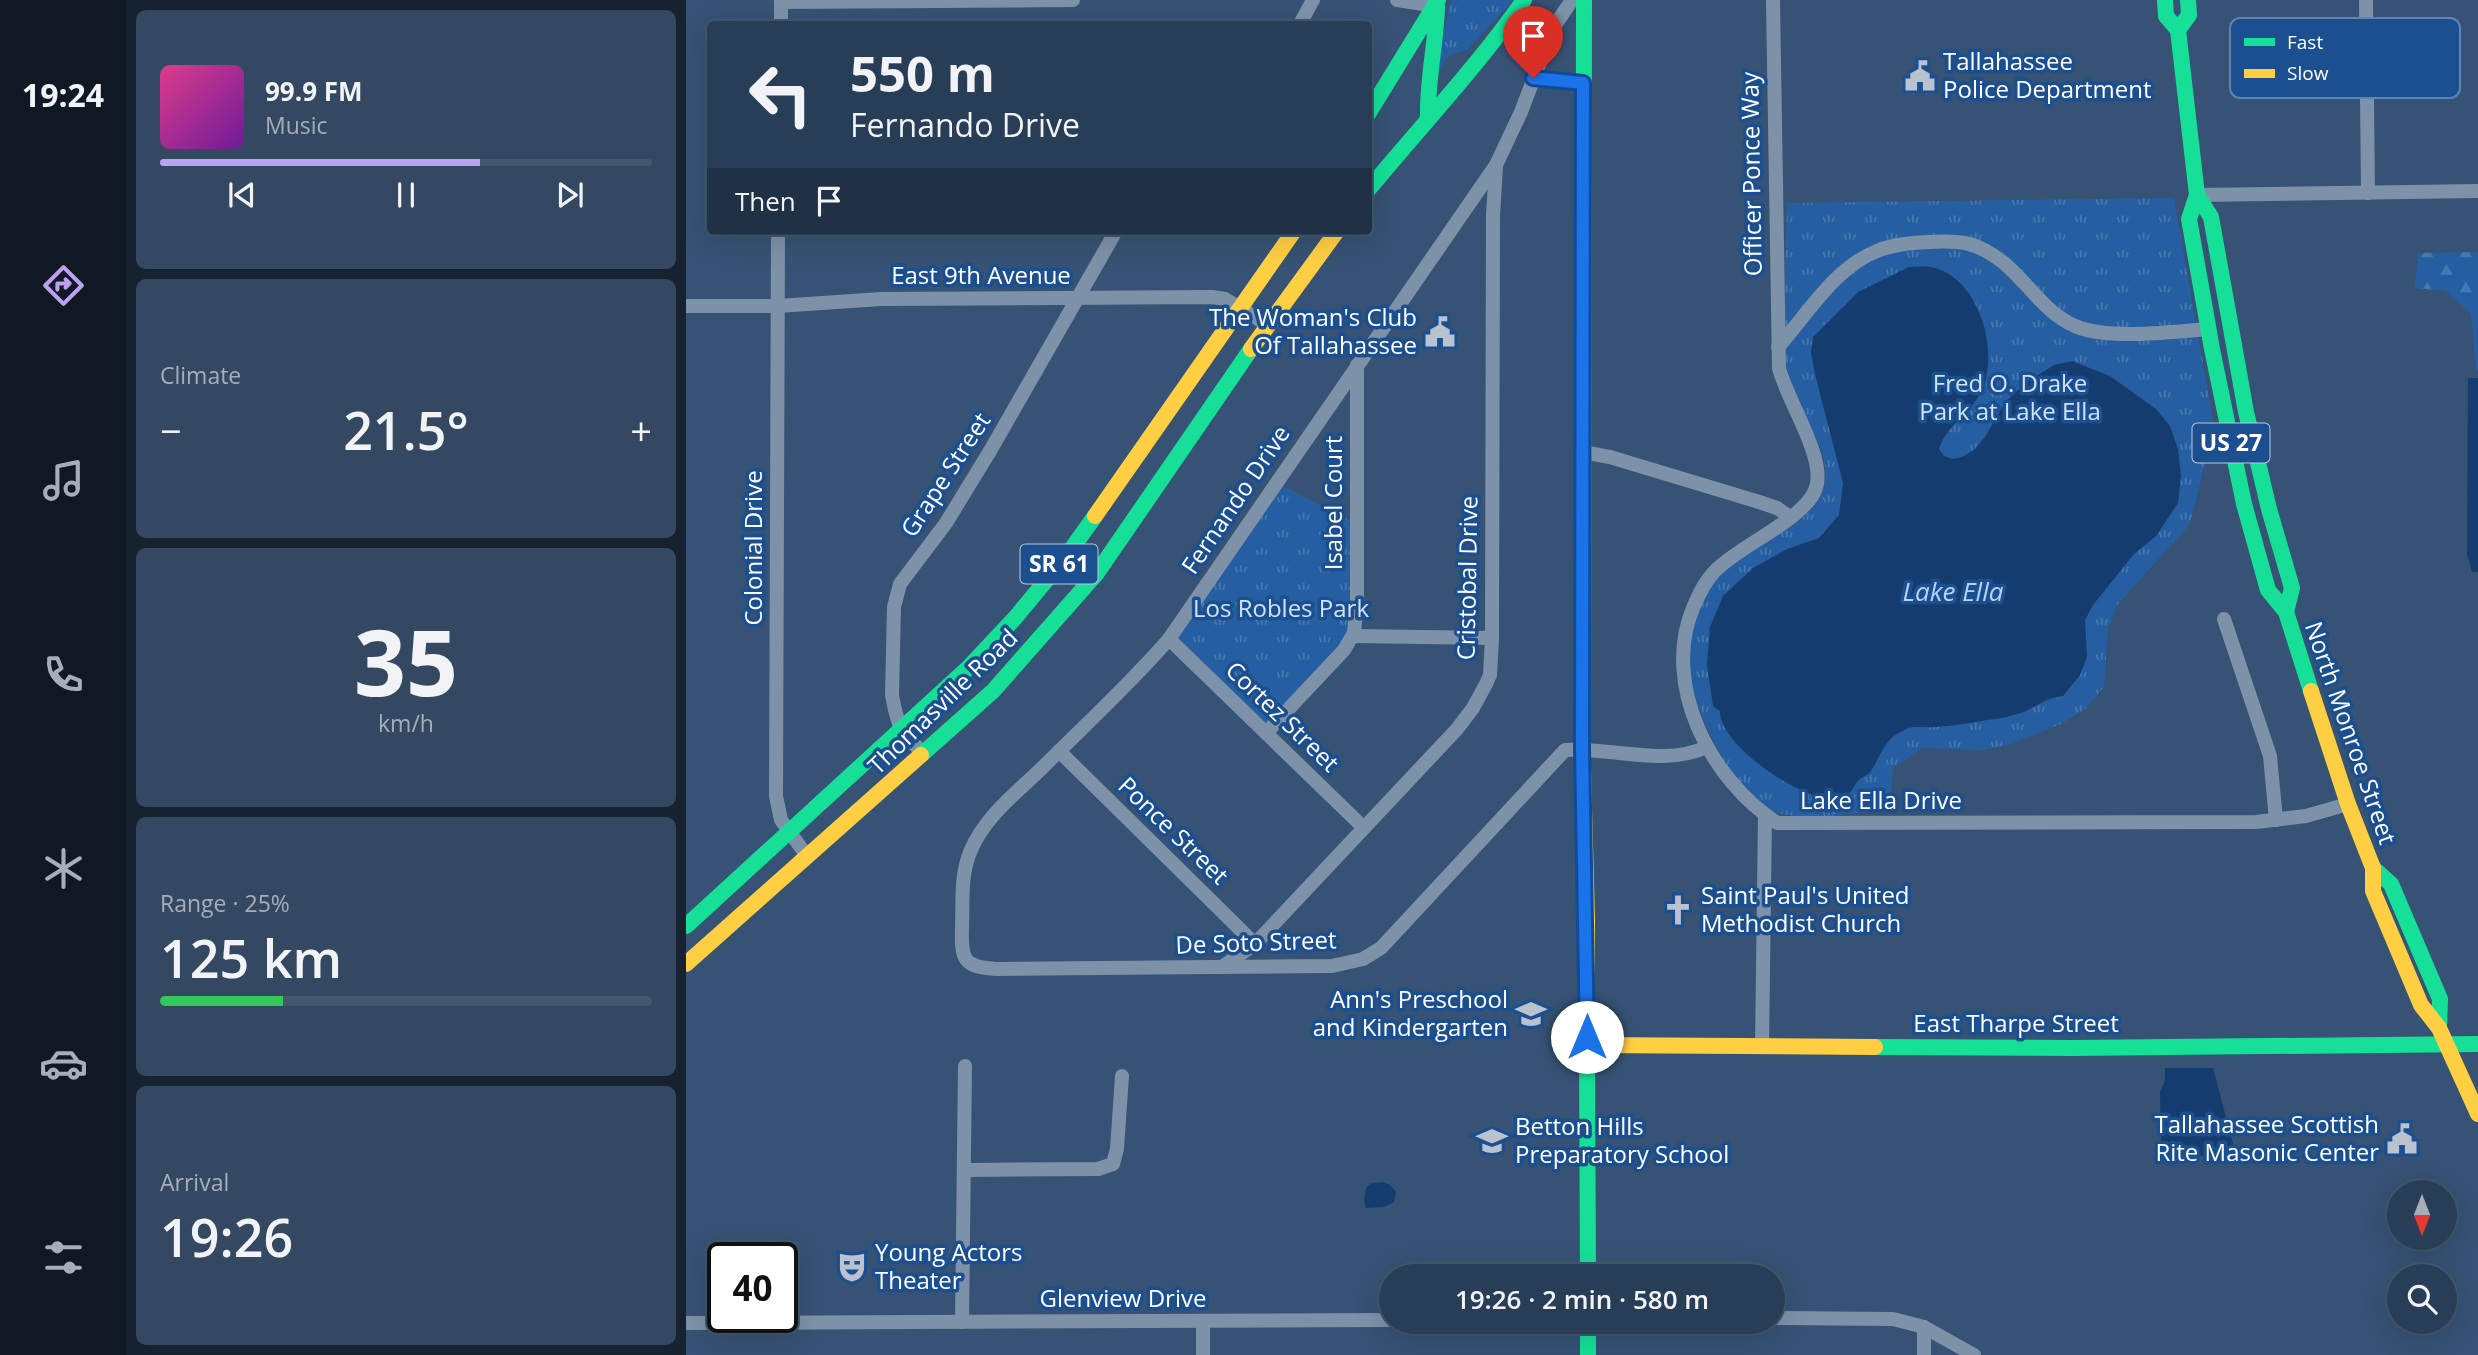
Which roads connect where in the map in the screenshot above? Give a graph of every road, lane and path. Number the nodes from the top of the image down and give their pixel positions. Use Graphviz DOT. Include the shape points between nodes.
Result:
graph roads {
  1 [pos="1073,0"];
  2 [pos="1313,0"];
  3 [pos="1397,0"];
  4 [pos="1524,0"];
  5 [pos="1572,0"];
  6 [pos="1584,0"];
  7 [pos="1773,0"];
  8 [pos="2165,0"];
  9 [pos="2188,0"];
  10 [pos="2366,0"];
  11 [pos="780,1"];
  12 [pos="1437,3"];
  13 [pos="2366,18"];
  14 [pos="780,21"];
  15 [pos="1302,21"];
  16 [pos="2178,30"];
  17 [pos="1533,78"];
  18 [pos="1583,83"];
  19 [pos="2367,98"];
  20 [pos="1372,108"];
  21 [pos="1428,117"];
  22 [pos="1372,163"];
  23 [pos="1496,165"];
  24 [pos="1372,185"];
  25 [pos="2478,191"];
  26 [pos="2368,193"];
  27 [pos="2197,195"];
  28 [pos="778,235"];
  29 [pos="1114,235"];
  30 [pos="1290,235"];
  31 [pos="1334,235"];
  32 [pos="1079,298"];
  33 [pos="686,306"];
  34 [pos="778,306"];
  35 [pos="1239,307"];
  36 [pos="1268,325"];
  37 [pos="2208,329"];
  38 [pos="2230,329"];
  39 [pos="1778,347"];
  40 [pos="1357,365"];
  41 [pos="1582,452"];
  42 [pos="1133,463"];
  43 [pos="1163,480"];
  44 [pos="1790,517"];
  45 [pos="2286,612"];
  46 [pos="2224,619"];
  47 [pos="1353,636"];
  48 [pos="1492,638"];
  49 [pos="1169,639"];
  50 [pos="901,730"];
  51 [pos="1266,733"];
  52 [pos="1707,747"];
  53 [pos="1582,749"];
  54 [pos="1059,751"];
  55 [pos="924,754"];
  56 [pos="2348,804"];
  57 [pos="1765,815"];
  58 [pos="2276,820"];
  59 [pos="1364,828"];
  60 [pos="788,831"];
  61 [pos="807,856"];
  62 [pos="686,926"];
  63 [pos="1255,944"];
  64 [pos="686,964"];
  65 [pos="968,964"];
  66 [pos="1222,968"];
  67 [pos="2442,1036"];
  68 [pos="2478,1044"];
  69 [pos="1587,1045"];
  70 [pos="1762,1047"];
  71 [pos="965,1066"];
  72 [pos="1122,1076"];
  73 [pos="2478,1115"];
  74 [pos="964,1170"];
  75 [pos="1588,1264"];
  76 [pos="1785,1318"];
  77 [pos="1203,1321"];
  78 [pos="1379,1321"];
  79 [pos="962,1322"];
  80 [pos="686,1323"];
  81 [pos="1924,1327"];
  82 [pos="1588,1334"];
  83 [pos="1203,1355"];
  84 [pos="1588,1355"];
  85 [pos="1924,1355"];
  86 [pos="1974,1355"];
  1 -- 11 [label="street"];
  2 -- 15 [label="street"];
  3 -- 12 [label="street"];
  4 -- 21 [label="main road" via="1494,43"];
  5 -- 17 [label="street, Fernando Drive" via="1553,27"];
  6 -- 18 [label="main road"];
  7 -- 39 [label="street, Officer Ponce Way"];
  8 -- 16 [label="main road, North Monroe Street / US 27" via="2166,16"];
  9 -- 16 [label="main road, North Monroe Street / US 27" via="2189,15"];
  10 -- 13 [label="street"];
  11 -- 14 [label="street"];
  12 -- 20 [label="main road"];
  12 -- 21 [label="main road"];
  16 -- 27 [label="main road, North Monroe Street / US 27"];
  17 -- 18 [label="street"];
  17 -- 23 [label="street, Fernando Drive"];
  18 -- 41 [label="main road"];
  19 -- 26 [label="street"];
  21 -- 22 [label="main road"];
  21 -- 24 [label="main road"];
  23 -- 40 [label="street, Fernando Drive"];
  23 -- 48 [label="street, Cristobal Drive"];
  25 -- 26 [label="street"];
  26 -- 27 [label="street"];
  27 -- 37 [label="main road, North Monroe Street / US 27" via="2189,219"];
  27 -- 38 [label="main road, North Monroe Street / US 27" via="2211,217"];
  28 -- 34 [label="street, Colonial Drive"];
  29 -- 32 [label="street, Grape Street"];
  30 -- 35 [label="main road, Thomasville Road / SR 61"];
  31 -- 36 [label="main road, Thomasville Road / SR 61"];
  32 -- 34 [label="street, East 9th Avenue" via="881,299"];
  32 -- 35 [label="street, East 9th Avenue" via="1212,297"];
  32 -- 50 [label="street, Grape Street" via="946,523 900,584 894,607 892,695"];
  33 -- 34 [label="street, East 9th Avenue"];
  34 -- 60 [label="street, Colonial Drive" via="776,796 780,820"];
  35 -- 36 [label="street, East 9th Avenue"];
  35 -- 42 [label="main road, Thomasville Road / SR 61"];
  36 -- 43 [label="main road, Thomasville Road / SR 61"];
  37 -- 38 [label="main road"];
  37 -- 39 [label="street" via="2108,333 2078,328 2053,312 1986,250 1952,241 1889,247 1861,258"];
  37 -- 45 [label="main road, North Monroe Street / US 27" via="2244,504 2268,590"];
  38 -- 45 [label="main road, North Monroe Street / US 27" via="2269,509 2292,588"];
  39 -- 44 [label="street, Lake Ella Drive" via="1783,383 1818,464 1819,477 1811,498"];
  40 -- 47 [label="street, Isabel Court"];
  40 -- 49 [label="street, Fernando Drive"];
  41 -- 44 [label="street" via="1756,501"];
  41 -- 53 [label="main road"];
  42 -- 43 [label="main road"];
  42 -- 50 [label="main road, Thomasville Road / SR 61" via="1068,554 1014,618"];
  43 -- 55 [label="main road, Thomasville Road / SR 61" via="1097,573 1048,631 993,691"];
  44 -- 52 [label="street, Lake Ella Drive" via="1715,571 1686,624 1683,673"];
  45 -- 56 [label="main road, North Monroe Street / US 27"];
  46 -- 58 [label="street" via="2270,756"];
  47 -- 48 [label="street"];
  47 -- 51 [label="street"];
  48 -- 59 [label="street, Cristobal Drive" via="1490,675 1473,708"];
  49 -- 51 [label="street, Cortez Street"];
  49 -- 54 [label="street, Fernando Drive"];
  50 -- 55 [label="street, Grape Street"];
  50 -- 60 [label="main road, Thomasville Road / SR 61"];
  51 -- 59 [label="street, Cortez Street"];
  52 -- 53 [label="street" via="1681,755"];
  52 -- 57 [label="street, Lake Ella Drive" via="1740,794"];
  53 -- 66 [label="street, De Soto Street" via="1565,750 1368,957 1332,966"];
  53 -- 69 [label="main road"];
  54 -- 63 [label="street, Ponce Street"];
  54 -- 65 [label="street, Fernando Drive" via="999,809 971,849 964,876 962,939"];
  55 -- 61 [label="main road, Thomasville Road / SR 61"];
  56 -- 58 [label="street, Lake Ella Drive"];
  56 -- 67 [label="main road, North Monroe Street / US 27" via="2373,868 2391,884 2440,999"];
  57 -- 58 [label="street, Lake Ella Drive" via="1777,823 1802,824"];
  57 -- 70 [label="street"];
  59 -- 63 [label="street, Cristobal Drive"];
  60 -- 61 [label="street, Colonial Drive"];
  60 -- 62 [label="main road, Thomasville Road / SR 61"];
  61 -- 64 [label="main road, Thomasville Road / SR 61"];
  63 -- 66 [label="street, Cristobal Drive"];
  65 -- 66 [label="street, De Soto Street" via="996,969"];
  67 -- 68 [label="main road, East Tharpe Street"];
  67 -- 70 [label="main road, East Tharpe Street" via="2072,1048"];
  67 -- 73 [label="main road, North Monroe Street / US 27"];
  69 -- 70 [label="main road, East Tharpe Street"];
  69 -- 75 [label="main road"];
  71 -- 74 [label="street"];
  72 -- 74 [label="street" via="1113,1164 1098,1169"];
  74 -- 79 [label="street"];
  76 -- 81 [label="street" via="1894,1319"];
  77 -- 78 [label="street, Glenview Drive"];
  77 -- 79 [label="street, Glenview Drive"];
  77 -- 83 [label="street"];
  79 -- 80 [label="street, Glenview Drive"];
  81 -- 85 [label="street"];
  81 -- 86 [label="street"];
  82 -- 84 [label="main road"];
}
